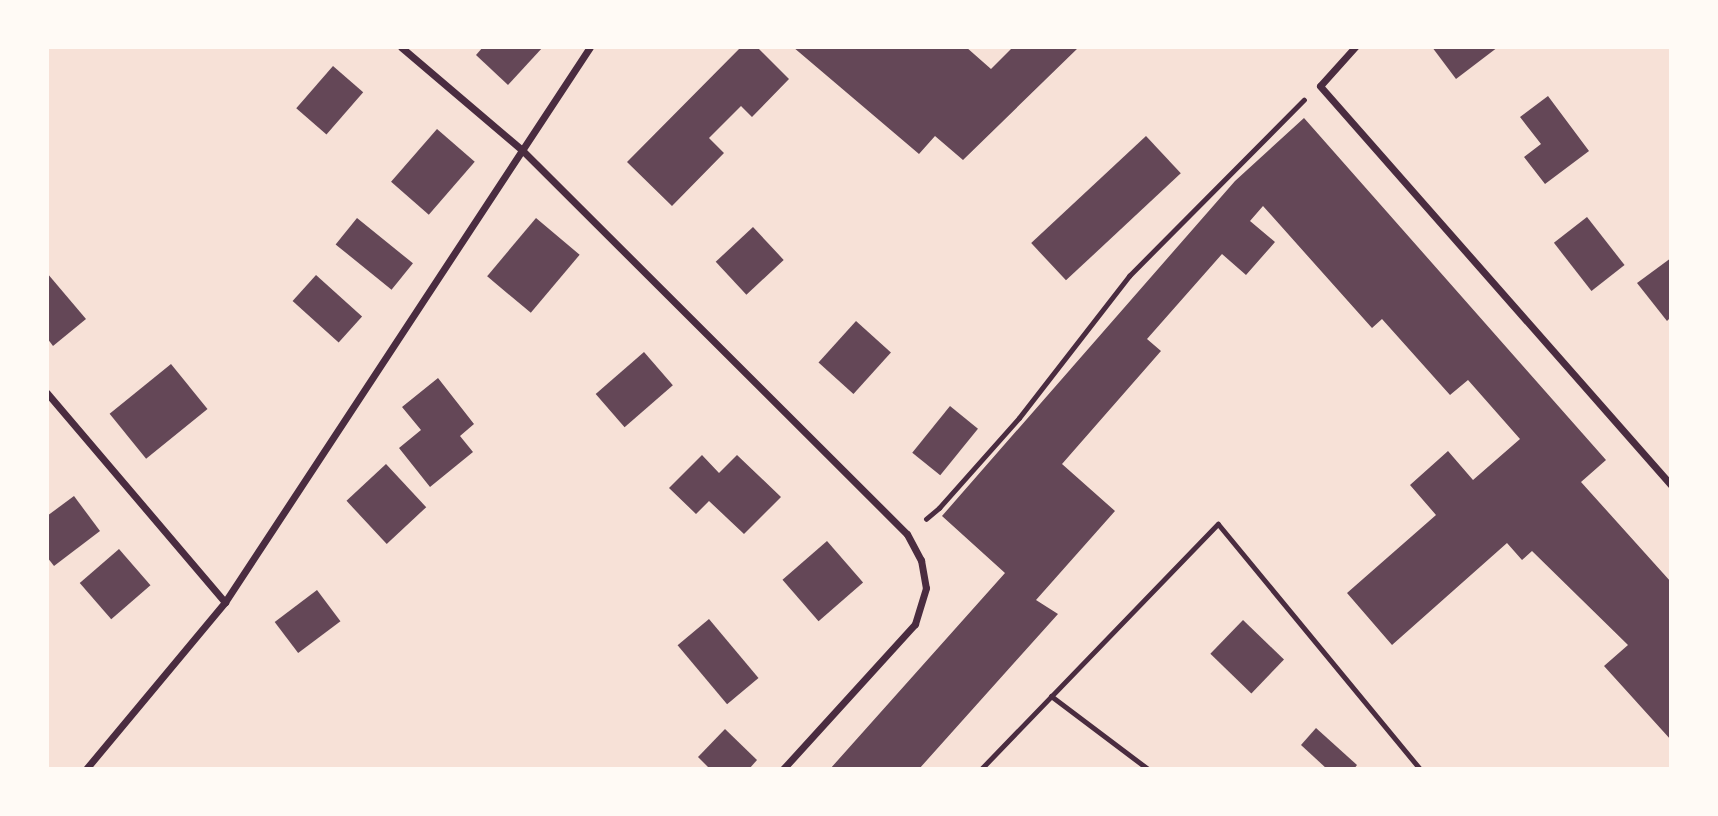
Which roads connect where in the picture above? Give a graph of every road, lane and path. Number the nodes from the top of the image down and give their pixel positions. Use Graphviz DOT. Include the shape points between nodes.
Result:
graph roads {
  1 [pos="401,47"];
  2 [pos="590,47"];
  3 [pos="1355,47"];
  4 [pos="1320,86"];
  5 [pos="522,149"];
  6 [pos="47,393"];
  7 [pos="1671,485"];
  8 [pos="907,534"];
  9 [pos="225,602"];
  10 [pos="1051,696"];
  11 [pos="86,769"];
  12 [pos="783,769"];
  13 [pos="981,769"];
  14 [pos="1148,769"];
  15 [pos="1420,769"];
  1 -- 5 [label="street"];
  2 -- 5 [label="street"];
  3 -- 4 [label="street"];
  4 -- 7 [label="street"];
  4 -- 8 [label="path" via="1129,276 1019,418 939,508"];
  5 -- 8 [label="street"];
  5 -- 9 [label="street"];
  6 -- 9 [label="street"];
  8 -- 12 [label="street" via="921,560 926,588 915,624"];
  9 -- 11 [label="street"];
  10 -- 13 [label="lane"];
  10 -- 14 [label="lane"];
  10 -- 15 [label="lane" via="1218,524"];
}
